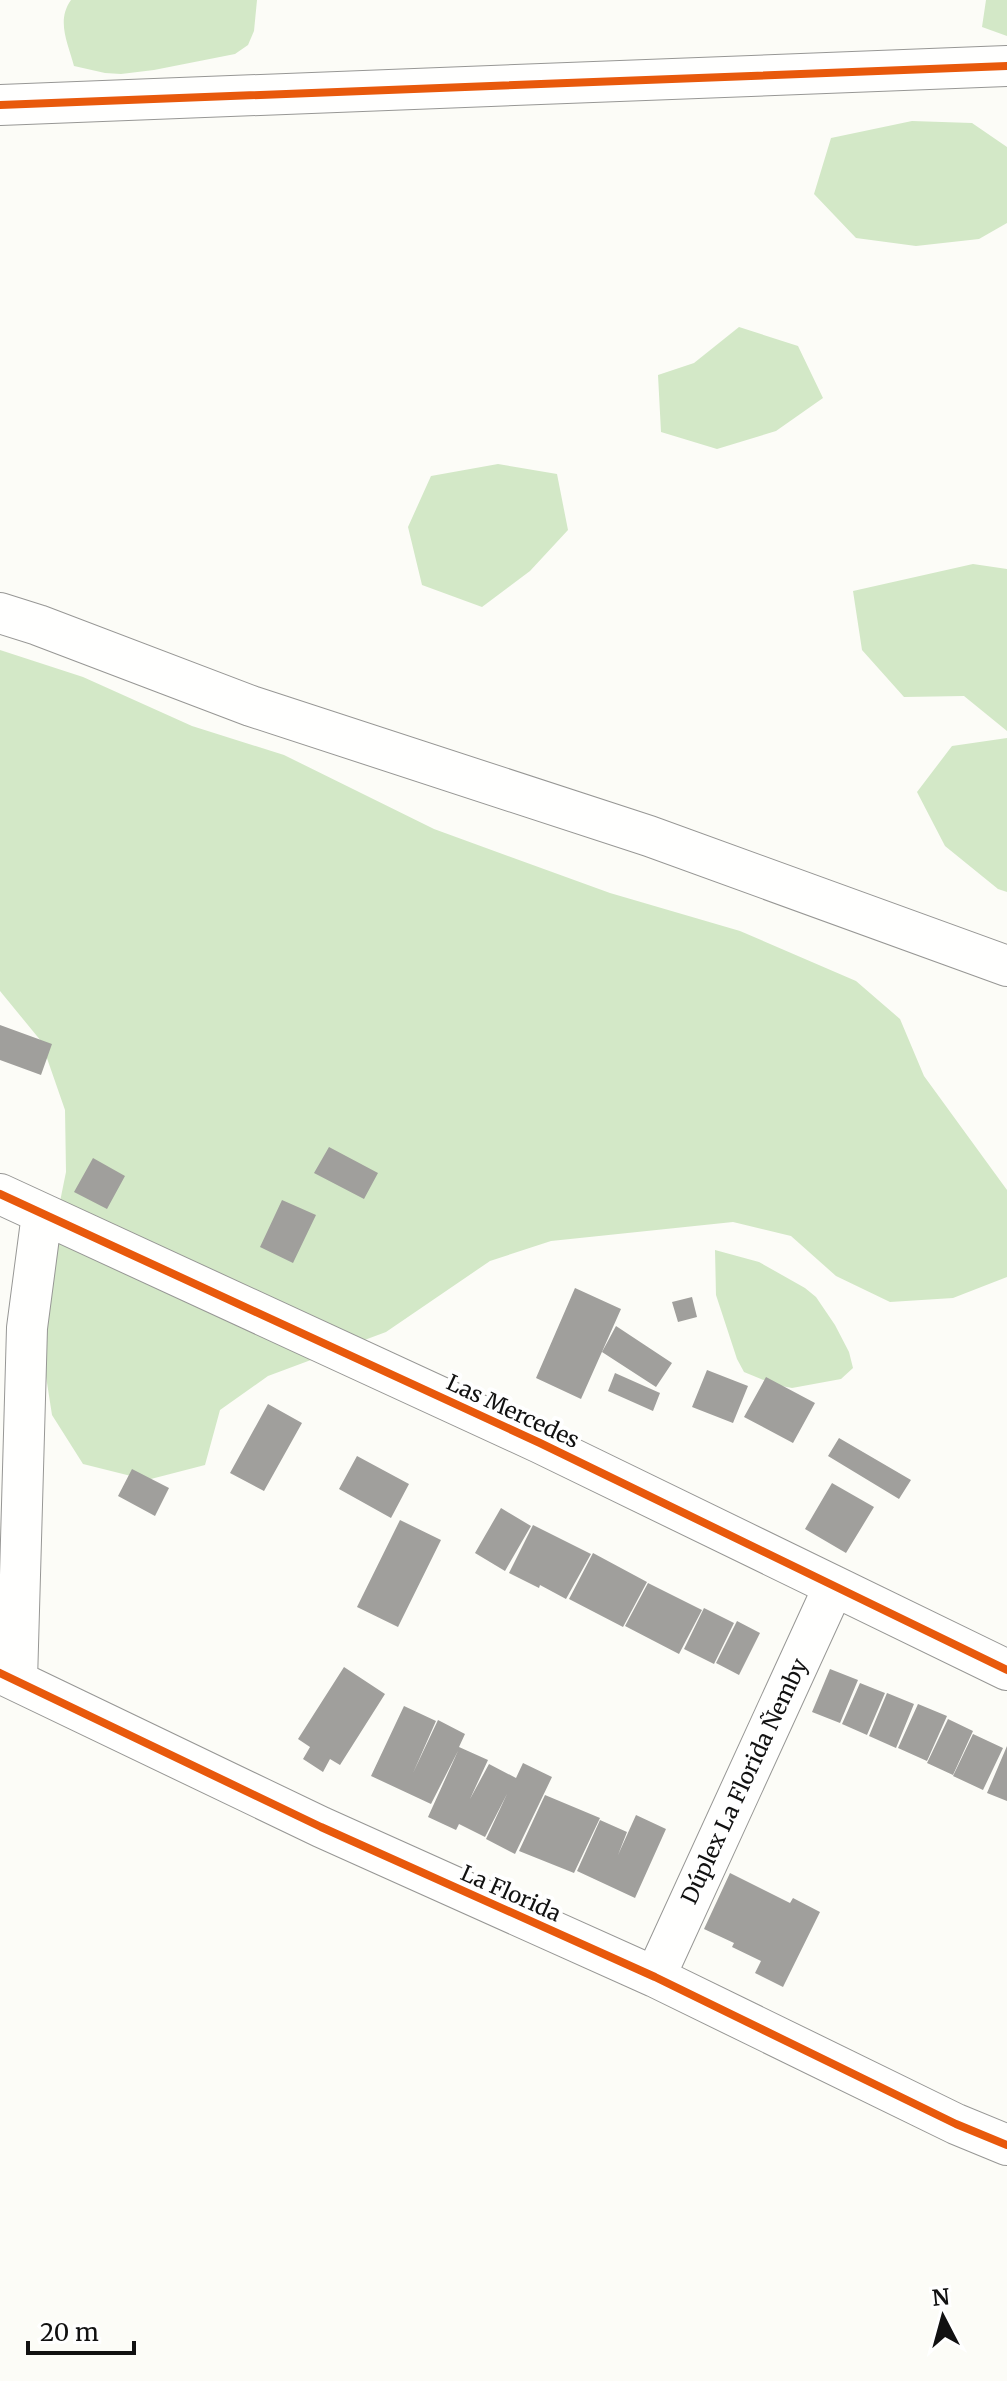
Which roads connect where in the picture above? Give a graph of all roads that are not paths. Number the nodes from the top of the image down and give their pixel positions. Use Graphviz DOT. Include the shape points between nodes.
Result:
graph roads {
  1 [pos="1007,66"];
  2 [pos="0,105"];
  3 [pos="0,613"];
  4 [pos="1007,966"];
  5 [pos="0,1194"];
  6 [pos="42,1214"];
  7 [pos="834,1586"];
  8 [pos="1007,1670"];
  9 [pos="9,1677"];
  10 [pos="655,1977"];
  11 [pos="1007,2145"];
  1 -- 2 [label="street"];
  3 -- 4 [label="street" via="251,706 649,836"];
  5 -- 6 [label="street, Las Mercedes"];
  6 -- 7 [label="street, Las Mercedes" via="540,1443"];
  6 -- 9 [label="street" via="27,1328"];
  7 -- 8 [label="street, Las Mercedes"];
  7 -- 10 [label="street, Dúplex La Florida Ñemby"];
  9 -- 10 [label="street, La Florida" via="321,1827"];
  10 -- 11 [label="street, La Florida"];
}
